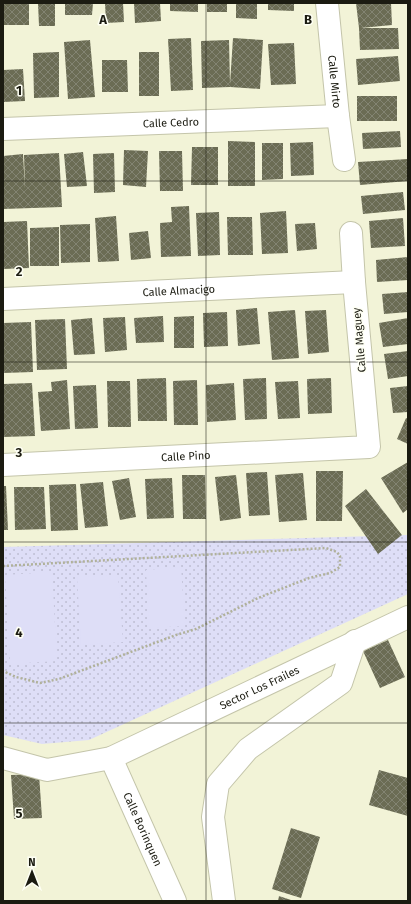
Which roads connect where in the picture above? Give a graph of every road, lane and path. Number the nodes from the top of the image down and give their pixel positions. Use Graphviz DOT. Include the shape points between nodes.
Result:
graph roads {
  1 [pos="326,3"];
  2 [pos="338,116"];
  3 [pos="3,129"];
  4 [pos="344,160"];
  5 [pos="351,233"];
  6 [pos="354,282"];
  7 [pos="3,299"];
  8 [pos="369,448"];
  9 [pos="3,465"];
  10 [pos="3,566"];
  11 [pos="408,617"];
  12 [pos="355,641"];
  13 [pos="3,671"];
  14 [pos="3,758"];
  15 [pos="111,758"];
  16 [pos="175,901"];
  17 [pos="224,901"];
  1 -- 2 [label="street, Calle Mirto"];
  2 -- 3 [label="street, Calle Cedro"];
  2 -- 4 [label="street, Calle Mirto"];
  5 -- 6 [label="street, Calle Maguey"];
  6 -- 7 [label="street, Calle Almacigo"];
  6 -- 8 [label="street, Calle Maguey"];
  8 -- 9 [label="street, Calle Pino"];
  10 -- 13 [label="path" via="326,548 340,556 340,567 330,573 309,578 258,598 196,629 59,679 40,683"];
  11 -- 12 [label="street, Sector Los Frailes"];
  12 -- 15 [label="street, Sector Los Frailes"];
  12 -- 17 [label="street" via="341,683 248,749 218,784 213,817"];
  14 -- 15 [label="street, Sector Los Frailes" via="47,770"];
  15 -- 16 [label="street, Calle Borinquen"];
}
